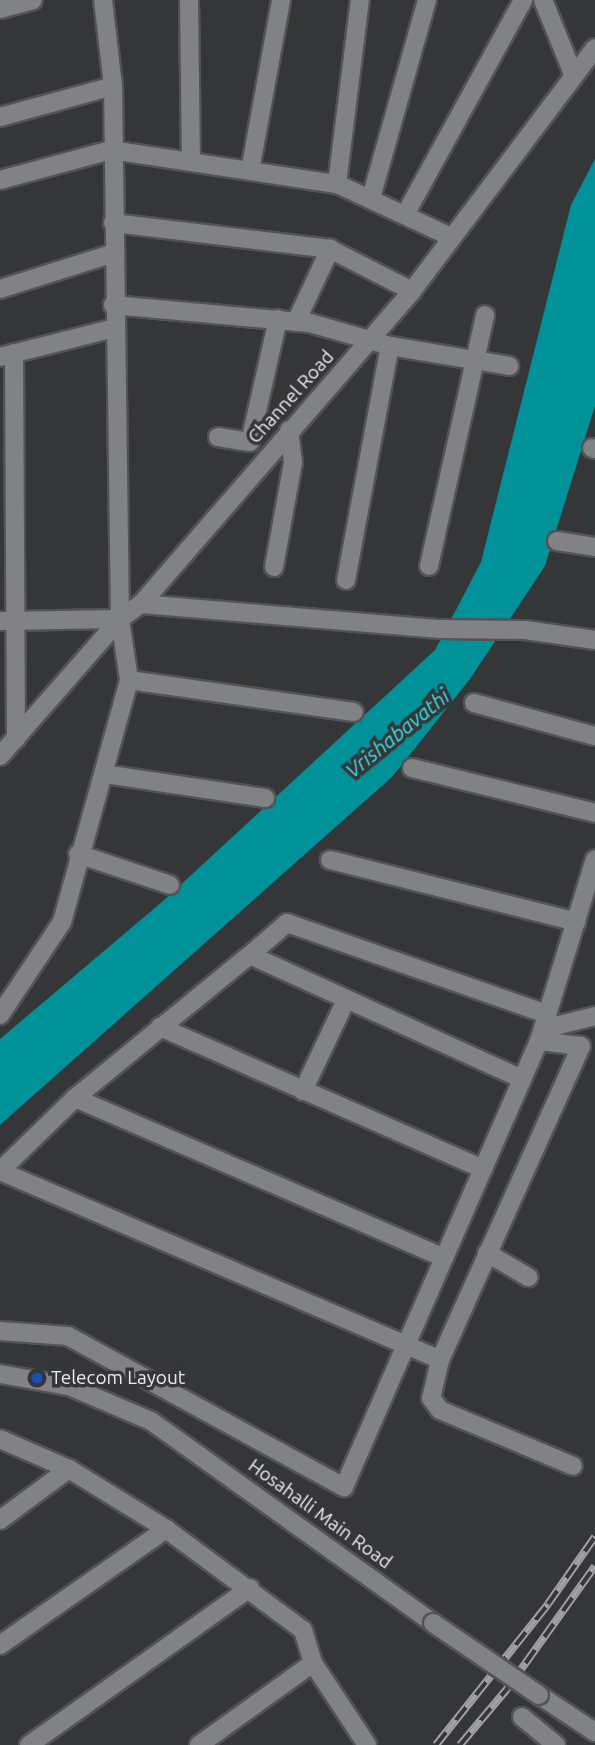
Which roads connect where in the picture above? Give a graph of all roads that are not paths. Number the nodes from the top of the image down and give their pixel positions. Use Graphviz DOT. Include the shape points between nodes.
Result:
graph roads {
  1 [pos="33,0"];
  2 [pos="103,0"];
  3 [pos="189,0"];
  4 [pos="281,0"];
  5 [pos="360,0"];
  6 [pos="427,0"];
  7 [pos="523,0"];
  8 [pos="543,0"];
  9 [pos="0,9"];
  10 [pos="595,48"];
  11 [pos="574,76"];
  12 [pos="113,86"];
  13 [pos="0,117"];
  14 [pos="111,150"];
  15 [pos="191,162"];
  16 [pos="250,171"];
  17 [pos="0,180"];
  18 [pos="337,184"];
  19 [pos="371,198"];
  20 [pos="406,213"];
  21 [pos="113,223"];
  22 [pos="451,237"];
  23 [pos="330,249"];
  24 [pos="114,253"];
  25 [pos="0,289"];
  26 [pos="412,291"];
  27 [pos="113,305"];
  28 [pos="485,315"];
  29 [pos="278,319"];
  30 [pos="296,322"];
  31 [pos="115,328"];
  32 [pos="371,339"];
  33 [pos="390,346"];
  34 [pos="7,355"];
  35 [pos="475,360"];
  36 [pos="509,366"];
  37 [pos="289,430"];
  38 [pos="218,437"];
  39 [pos="557,541"];
  40 [pos="595,547"];
  41 [pos="429,566"];
  42 [pos="274,567"];
  43 [pos="346,580"];
  44 [pos="141,604"];
  45 [pos="120,619"];
  46 [pos="7,620"];
  47 [pos="595,640"];
  48 [pos="129,680"];
  49 [pos="474,703"];
  50 [pos="354,712"];
  51 [pos="595,736"];
  52 [pos="16,739"];
  53 [pos="0,756"];
  54 [pos="412,768"];
  55 [pos="104,774"];
  56 [pos="265,798"];
  57 [pos="595,813"];
  58 [pos="78,854"];
  59 [pos="595,859"];
  60 [pos="330,860"];
  61 [pos="592,881"];
  62 [pos="170,885"];
  63 [pos="576,922"];
  64 [pos="250,955"];
  65 [pos="346,1000"];
  66 [pos="0,1015"];
  67 [pos="595,1016"];
  68 [pos="160,1027"];
  69 [pos="542,1028"];
  70 [pos="522,1079"];
  71 [pos="303,1091"];
  72 [pos="75,1098"];
  73 [pos="483,1169"];
  74 [pos="0,1171"];
  75 [pos="487,1253"];
  76 [pos="444,1258"];
  77 [pos="528,1278"];
  78 [pos="0,1331"];
  79 [pos="405,1347"];
  80 [pos="440,1360"];
  81 [pos="0,1374"];
  82 [pos="0,1439"];
  83 [pos="573,1466"];
  84 [pos="69,1469"];
  85 [pos="0,1520"];
  86 [pos="166,1528"];
  87 [pos="250,1588"];
  88 [pos="0,1645"];
  89 [pos="313,1663"];
  90 [pos="547,1695"];
  91 [pos="522,1717"];
  92 [pos="595,1718"];
  93 [pos="595,1732"];
  94 [pos="29,1745"];
  95 [pos="199,1745"];
  96 [pos="367,1745"];
  97 [pos="556,1745"];
  1 -- 9 [label="street"];
  2 -- 12 [label="street"];
  3 -- 15 [label="street"];
  4 -- 16 [label="street"];
  5 -- 18 [label="street"];
  6 -- 19 [label="street"];
  7 -- 20 [label="street"];
  8 -- 11 [label="street"];
  10 -- 11 [label="street, Channel Road"];
  11 -- 22 [label="street, Channel Road"];
  12 -- 13 [label="street"];
  12 -- 14 [label="street"];
  14 -- 15 [label="street"];
  14 -- 17 [label="street"];
  14 -- 21 [label="street"];
  15 -- 16 [label="street"];
  16 -- 18 [label="street"];
  18 -- 19 [label="street"];
  19 -- 20 [label="street"];
  20 -- 22 [label="street"];
  21 -- 23 [label="street"];
  21 -- 24 [label="street"];
  22 -- 26 [label="street, Channel Road"];
  23 -- 26 [label="street"];
  23 -- 30 [label="street"];
  24 -- 25 [label="street"];
  24 -- 27 [label="street"];
  26 -- 32 [label="street, Channel Road"];
  27 -- 29 [label="street"];
  27 -- 31 [label="street"];
  28 -- 35 [label="street"];
  29 -- 30 [label="street"];
  29 -- 38 [label="street" via="250,442"];
  30 -- 32 [label="street"];
  31 -- 34 [label="street"];
  31 -- 45 [label="street"];
  32 -- 33 [label="street"];
  32 -- 37 [label="street, Channel Road"];
  33 -- 35 [label="street"];
  33 -- 43 [label="street"];
  34 -- 46 [label="street"];
  35 -- 36 [label="street"];
  35 -- 41 [label="street"];
  37 -- 42 [label="street" via="293,462"];
  37 -- 44 [label="street, Channel Road"];
  39 -- 40 [label="street"];
  44 -- 45 [label="street, Channel Road"];
  44 -- 47 [label="street" via="440,629 525,630"];
  45 -- 46 [label="street"];
  45 -- 48 [label="street"];
  45 -- 52 [label="street, Channel Road"];
  46 -- 52 [label="street"];
  48 -- 50 [label="street"];
  48 -- 55 [label="street"];
  49 -- 51 [label="street"];
  52 -- 53 [label="street, Channel Road"];
  54 -- 57 [label="street"];
  55 -- 56 [label="street"];
  55 -- 58 [label="street"];
  58 -- 62 [label="street"];
  58 -- 66 [label="street" via="62,922"];
  59 -- 61 [label="street"];
  60 -- 63 [label="street"];
  61 -- 63 [label="street"];
  63 -- 69 [label="street"];
  64 -- 65 [label="street"];
  64 -- 68 [label="street"];
  64 -- 69 [label="street" via="287,923"];
  65 -- 70 [label="street"];
  65 -- 71 [label="street"];
  67 -- 69 [label="street"];
  68 -- 71 [label="street"];
  68 -- 72 [label="street"];
  69 -- 70 [label="street"];
  69 -- 75 [label="street" via="581,1046"];
  70 -- 73 [label="street"];
  71 -- 73 [label="street"];
  72 -- 74 [label="street"];
  72 -- 76 [label="street"];
  73 -- 76 [label="street"];
  74 -- 79 [label="street"];
  75 -- 77 [label="street"];
  75 -- 80 [label="street"];
  76 -- 79 [label="street"];
  78 -- 79 [label="street" via="68,1336 344,1487"];
  79 -- 80 [label="street"];
  80 -- 83 [label="street" via="431,1398 440,1410"];
  81 -- 90 [label="street, Hosahalli Main Road, bridge" via="69,1386 151,1421 433,1623"];
  82 -- 84 [label="street"];
  84 -- 85 [label="street"];
  84 -- 86 [label="street"];
  86 -- 87 [label="street"];
  86 -- 88 [label="street"];
  87 -- 89 [label="street" via="303,1630"];
  87 -- 94 [label="street"];
  89 -- 95 [label="street"];
  89 -- 96 [label="street"];
  90 -- 92 [label="street"];
  90 -- 93 [label="street, Hosahalli Main Road"];
  91 -- 97 [label="street"];
}
